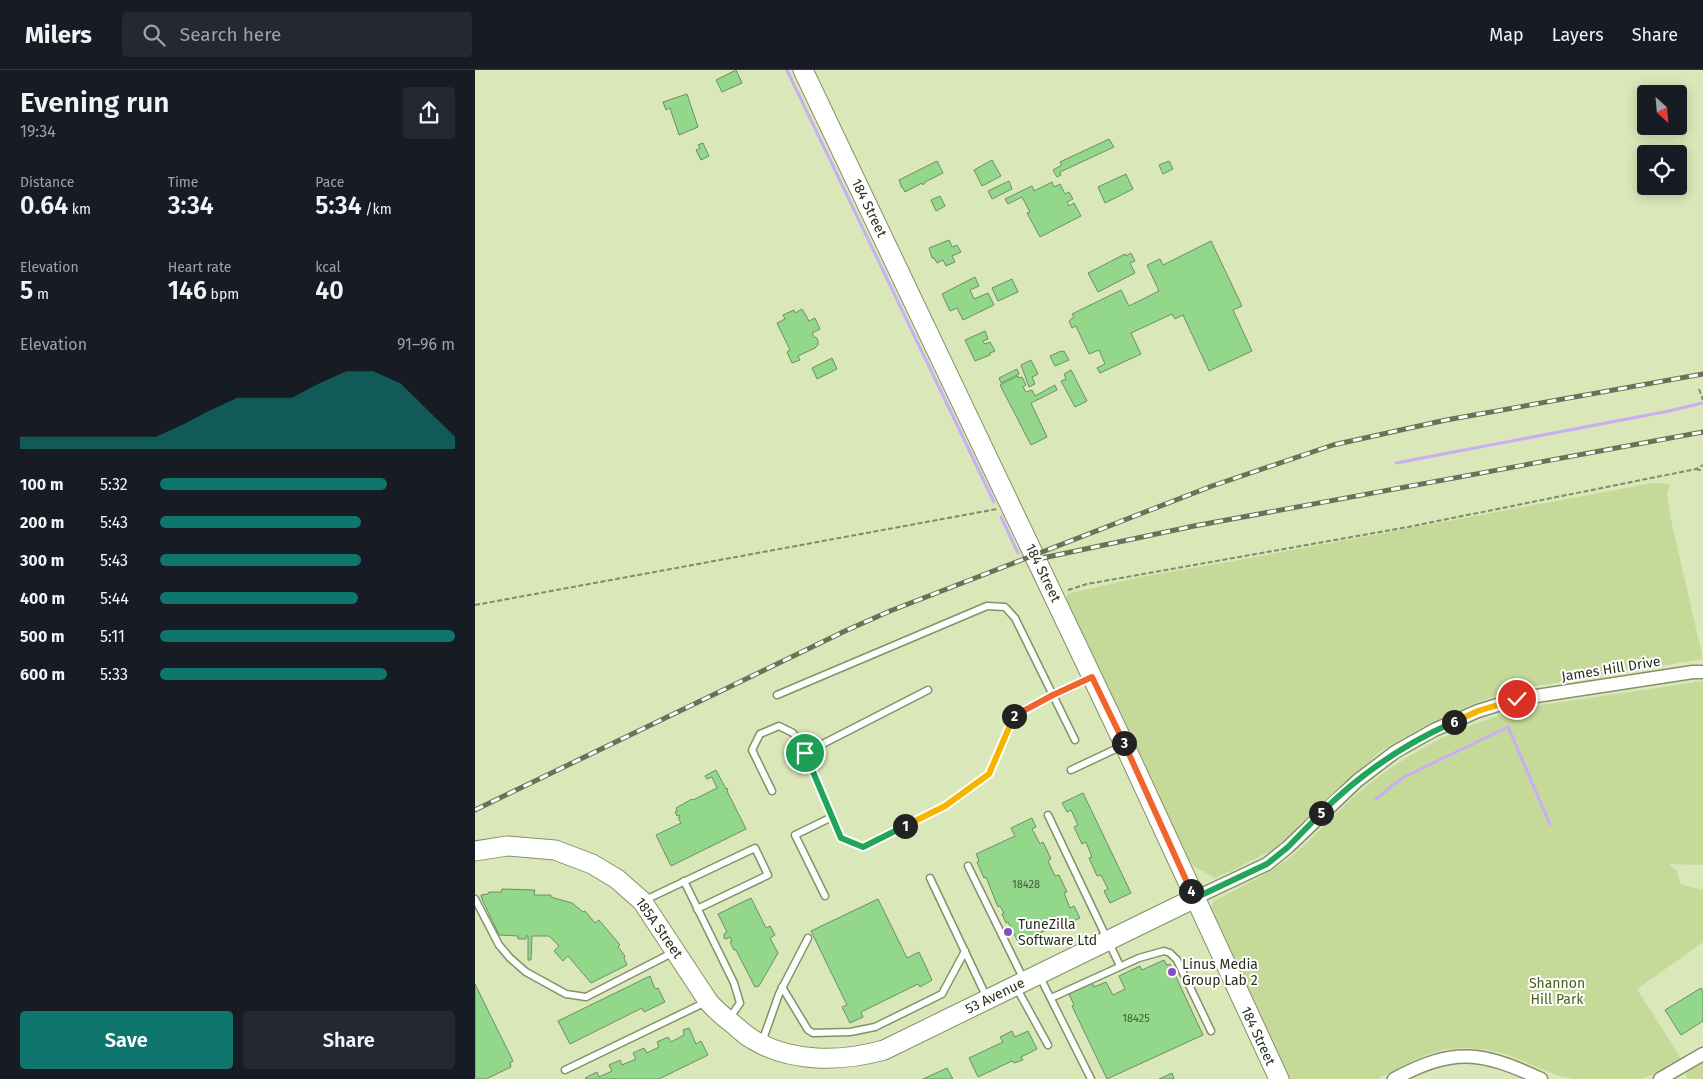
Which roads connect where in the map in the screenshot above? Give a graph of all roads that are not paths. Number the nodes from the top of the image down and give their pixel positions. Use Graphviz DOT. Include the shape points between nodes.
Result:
graph roads {
  1 [pos="803,70"];
  2 [pos="1703,672"];
  3 [pos="1092,677"];
  4 [pos="928,690"];
  5 [pos="777,694"];
  6 [pos="1053,695"];
  7 [pos="1075,740"];
  8 [pos="1124,744"];
  9 [pos="805,753"];
  10 [pos="1071,770"];
  11 [pos="772,791"];
  12 [pos="1048,815"];
  13 [pos="832,817"];
  14 [pos="475,851"];
  15 [pos="968,866"];
  16 [pos="930,878"];
  17 [pos="684,881"];
  18 [pos="825,896"];
  19 [pos="475,898"];
  20 [pos="1195,898"];
  21 [pos="642,901"];
  22 [pos="697,909"];
  23 [pos="808,938"];
  24 [pos="1108,940"];
  25 [pos="675,951"];
  26 [pos="965,951"];
  27 [pos="1120,966"];
  28 [pos="1026,980"];
  29 [pos="782,987"];
  30 [pos="1051,998"];
  31 [pos="987,999"];
  32 [pos="708,1000"];
  33 [pos="728,1020"];
  34 [pos="1211,1031"];
  35 [pos="761,1043"];
  36 [pos="1048,1044"];
  37 [pos="787,1053"];
  38 [pos="1703,1054"];
  39 [pos="565,1070"];
  40 [pos="1091,1079"];
  41 [pos="1279,1079"];
  42 [pos="1394,1079"];
  43 [pos="1541,1079"];
  44 [pos="1660,1079"];
  1 -- 3 [label="main road, 184 Street"];
  2 -- 20 [label="street, James Hill Drive" via="1517,699 1434,730 1395,752 1357,781 1267,864"];
  3 -- 6 [label="lane"];
  3 -- 8 [label="main road, 184 Street"];
  4 -- 9 [label="lane"];
  5 -- 6 [label="lane" via="987,606 1005,607 1015,618"];
  6 -- 7 [label="lane"];
  6 -- 13 [label="lane" via="1014,715 989,774 945,806 863,847 841,838"];
  8 -- 10 [label="lane"];
  8 -- 20 [label="main road, 184 Street"];
  9 -- 11 [label="lane" via="793,734 779,726 760,734 752,750"];
  9 -- 13 [label="lane"];
  12 -- 24 [label="lane"];
  13 -- 18 [label="lane" via="795,835"];
  14 -- 21 [label="main road, 185A Street" via="507,846 555,850 593,864"];
  15 -- 28 [label="lane"];
  16 -- 26 [label="lane"];
  17 -- 21 [label="lane"];
  17 -- 22 [label="lane"];
  17 -- 22 [label="lane" via="755,848 768,875"];
  19 -- 25 [label="lane" via="499,945 510,958 527,972 573,996 585,997"];
  20 -- 24 [label="main road, 53 Avenue"];
  20 -- 41 [label="main road, 184 Street"];
  21 -- 25 [label="main road, 185A Street"];
  22 -- 33 [label="lane" via="734,983 740,1003"];
  23 -- 29 [label="lane"];
  24 -- 27 [label="lane"];
  24 -- 28 [label="main road, 53 Avenue"];
  25 -- 32 [label="main road, 185A Street"];
  26 -- 29 [label="lane" via="942,994 875,1027 850,1032 808,1030"];
  26 -- 31 [label="lane"];
  27 -- 30 [label="lane"];
  27 -- 34 [label="lane" via="1164,951 1173,955"];
  28 -- 30 [label="lane"];
  28 -- 31 [label="main road, 53 Avenue"];
  28 -- 36 [label="lane"];
  29 -- 35 [label="lane"];
  30 -- 40 [label="lane"];
  31 -- 37 [label="main road, 53 Avenue" via="884,1050 863,1056 816,1058"];
  32 -- 33 [label="main road, 185A Street"];
  32 -- 39 [label="lane"];
  33 -- 35 [label="main road, 185A Street"];
  35 -- 37 [label="main road, 185A Street"];
  38 -- 44 [label="street"];
  42 -- 43 [label="street" via="1419,1066 1449,1057 1479,1057 1513,1066"];
}
